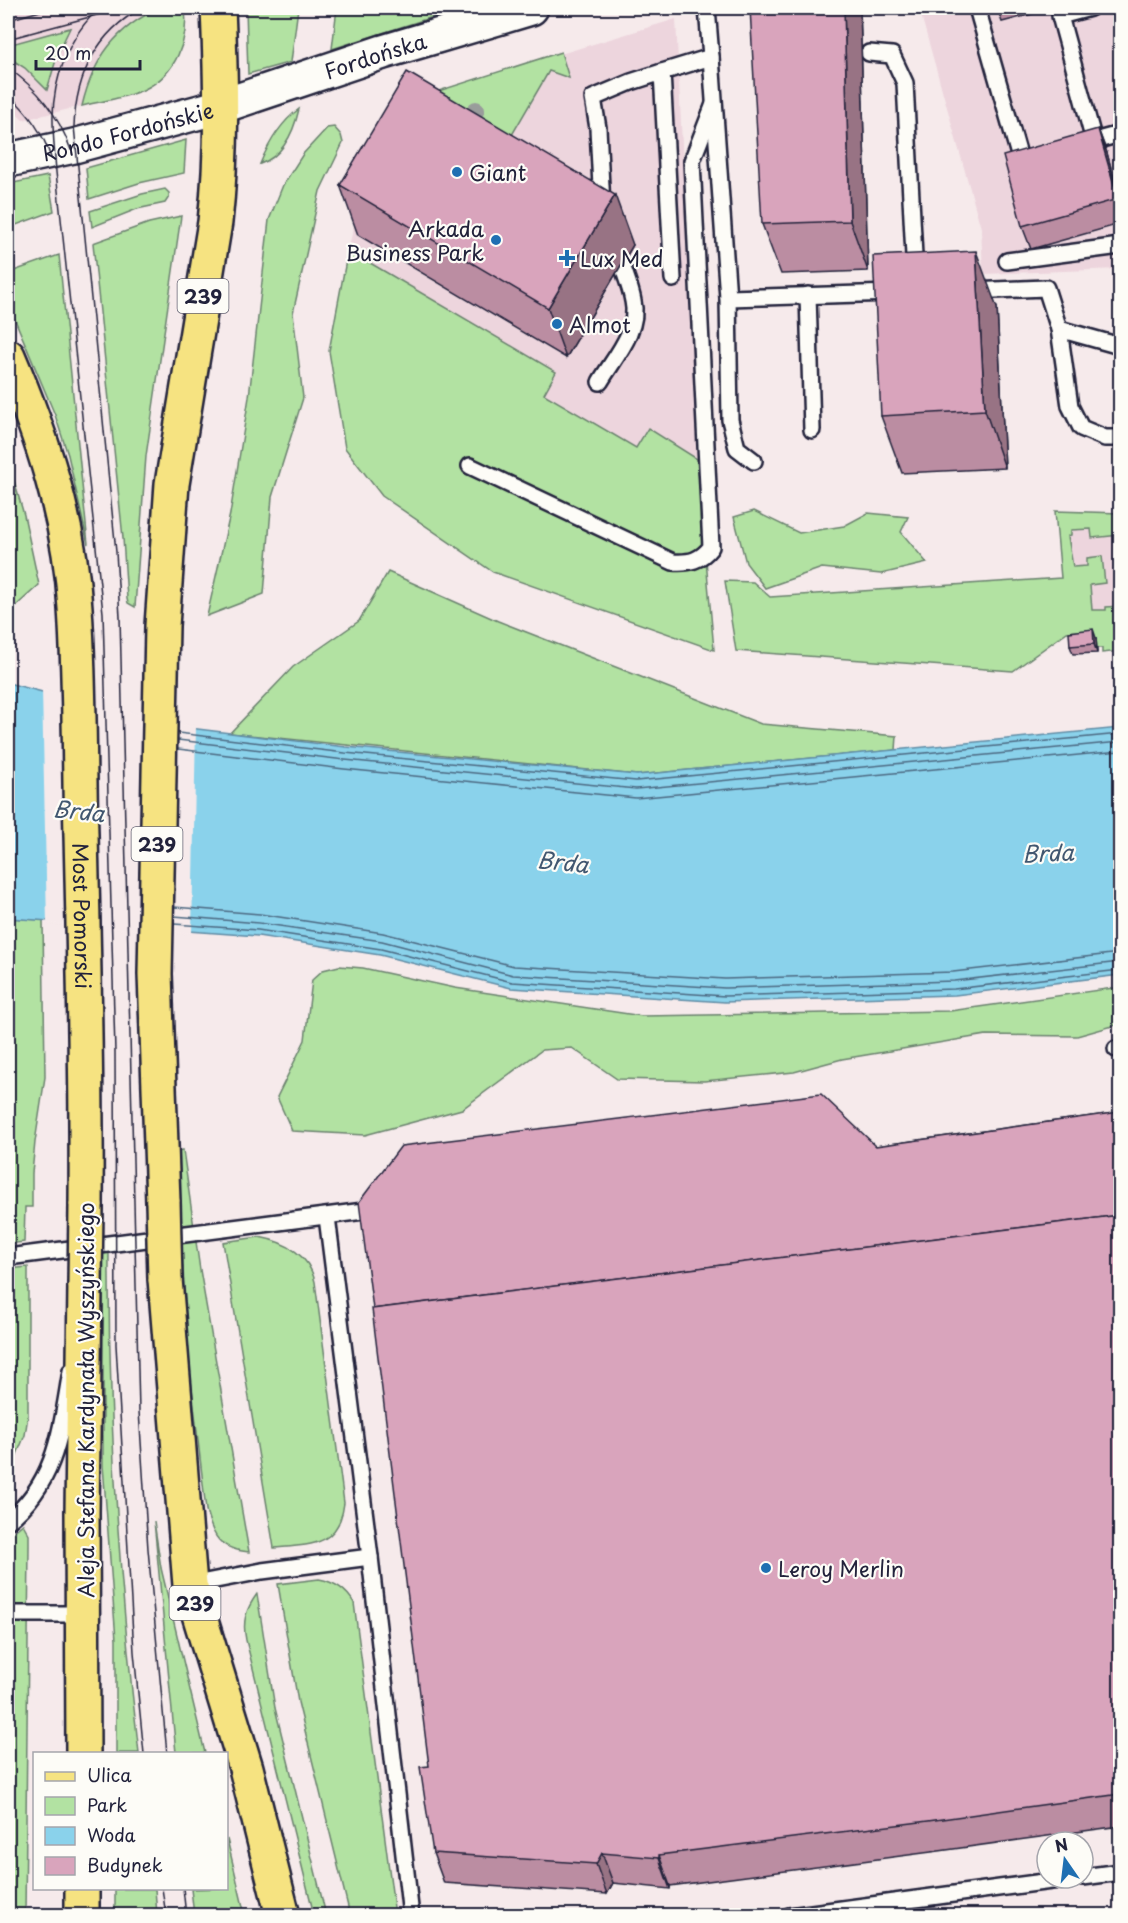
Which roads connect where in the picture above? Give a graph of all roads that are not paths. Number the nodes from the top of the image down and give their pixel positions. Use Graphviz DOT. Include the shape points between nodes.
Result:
graph roads {
  1 [pos="218,8"];
  2 [pos="531,8"];
  3 [pos="707,8"];
  4 [pos="977,8"];
  5 [pos="1090,8"];
  6 [pos="869,53"];
  7 [pos="711,57"];
  8 [pos="662,72"];
  9 [pos="714,104"];
  10 [pos="222,106"];
  11 [pos="1120,137"];
  12 [pos="1094,141"];
  13 [pos="1073,147"];
  14 [pos="1042,156"];
  15 [pos="8,160"];
  16 [pos="603,216"];
  17 [pos="1120,246"];
  18 [pos="1007,261"];
  19 [pos="622,265"];
  20 [pos="673,279"];
  21 [pos="952,291"];
  22 [pos="808,295"];
  23 [pos="728,298"];
  24 [pos="1059,329"];
  25 [pos="1120,346"];
  26 [pos="8,356"];
  27 [pos="600,382"];
  28 [pos="812,430"];
  29 [pos="1120,438"];
  30 [pos="754,461"];
  31 [pos="470,465"];
  32 [pos="86,1046"];
  33 [pos="381,1209"];
  34 [pos="327,1217"];
  35 [pos="8,1257"];
  36 [pos="85,1285"];
  37 [pos="8,1521"];
  38 [pos="370,1557"];
  39 [pos="190,1585"];
  40 [pos="8,1614"];
  41 [pos="84,1614"];
  42 [pos="83,1752"];
  43 [pos="1120,1872"];
  44 [pos="1095,1875"];
  45 [pos="1035,1883"];
  46 [pos="82,1890"];
  47 [pos="82,1916"];
  48 [pos="283,1916"];
  49 [pos="411,1916"];
  50 [pos="789,1916"];
  1 -- 10 [label="main road, Rondo Fordońskie / 239"];
  2 -- 10 [label="main road, Fordońska"];
  3 -- 7 [label="lane"];
  4 -- 14 [label="lane" via="1021,162"];
  5 -- 12 [label="lane" via="1060,16"];
  6 -- 22 [label="lane" via="892,55 905,83 911,293"];
  7 -- 8 [label="lane"];
  7 -- 9 [label="lane"];
  8 -- 16 [label="lane" via="593,98"];
  8 -- 20 [label="lane"];
  9 -- 23 [label="lane"];
  9 -- 31 [label="lane" via="692,161 711,546 702,558 688,563 673,562"];
  10 -- 15 [label="main road, Rondo Fordońskie"];
  10 -- 39 [label="main road, 239, bridge" via="217,210 172,483 162,626 155,974 165,1279"];
  11 -- 12 [label="lane"];
  12 -- 13 [label="lane"];
  17 -- 18 [label="lane"];
  19 -- 27 [label="lane" via="635,315 632,328"];
  21 -- 24 [label="lane" via="1046,288"];
  22 -- 23 [label="lane"];
  22 -- 28 [label="lane"];
  23 -- 30 [label="lane" via="730,420 737,448"];
  24 -- 25 [label="lane"];
  24 -- 29 [label="lane" via="1070,406 1081,428 1105,438"];
  26 -- 32 [label="main road, Most Pomorski" via="45,452 58,499 75,607"];
  32 -- 36 [label="main road, Aleja Stefana Kardynała Wyszyńskiego, bridge"];
  33 -- 34 [label="lane"];
  34 -- 35 [label="lane"];
  34 -- 38 [label="lane"];
  36 -- 37 [label="lane" via="55,1455 38,1490"];
  36 -- 41 [label="main road, Aleja Stefana Kardynała Wyszyńskiego"];
  38 -- 39 [label="lane"];
  38 -- 49 [label="lane"];
  39 -- 48 [label="main road, 239" via="246,1768"];
  40 -- 41 [label="lane"];
  41 -- 42 [label="main road, Aleja Stefana Kardynała Wyszyńskiego"];
  43 -- 44 [label="lane"];
  45 -- 50 [label="lane"];
  46 -- 47 [label="main road"];
}
